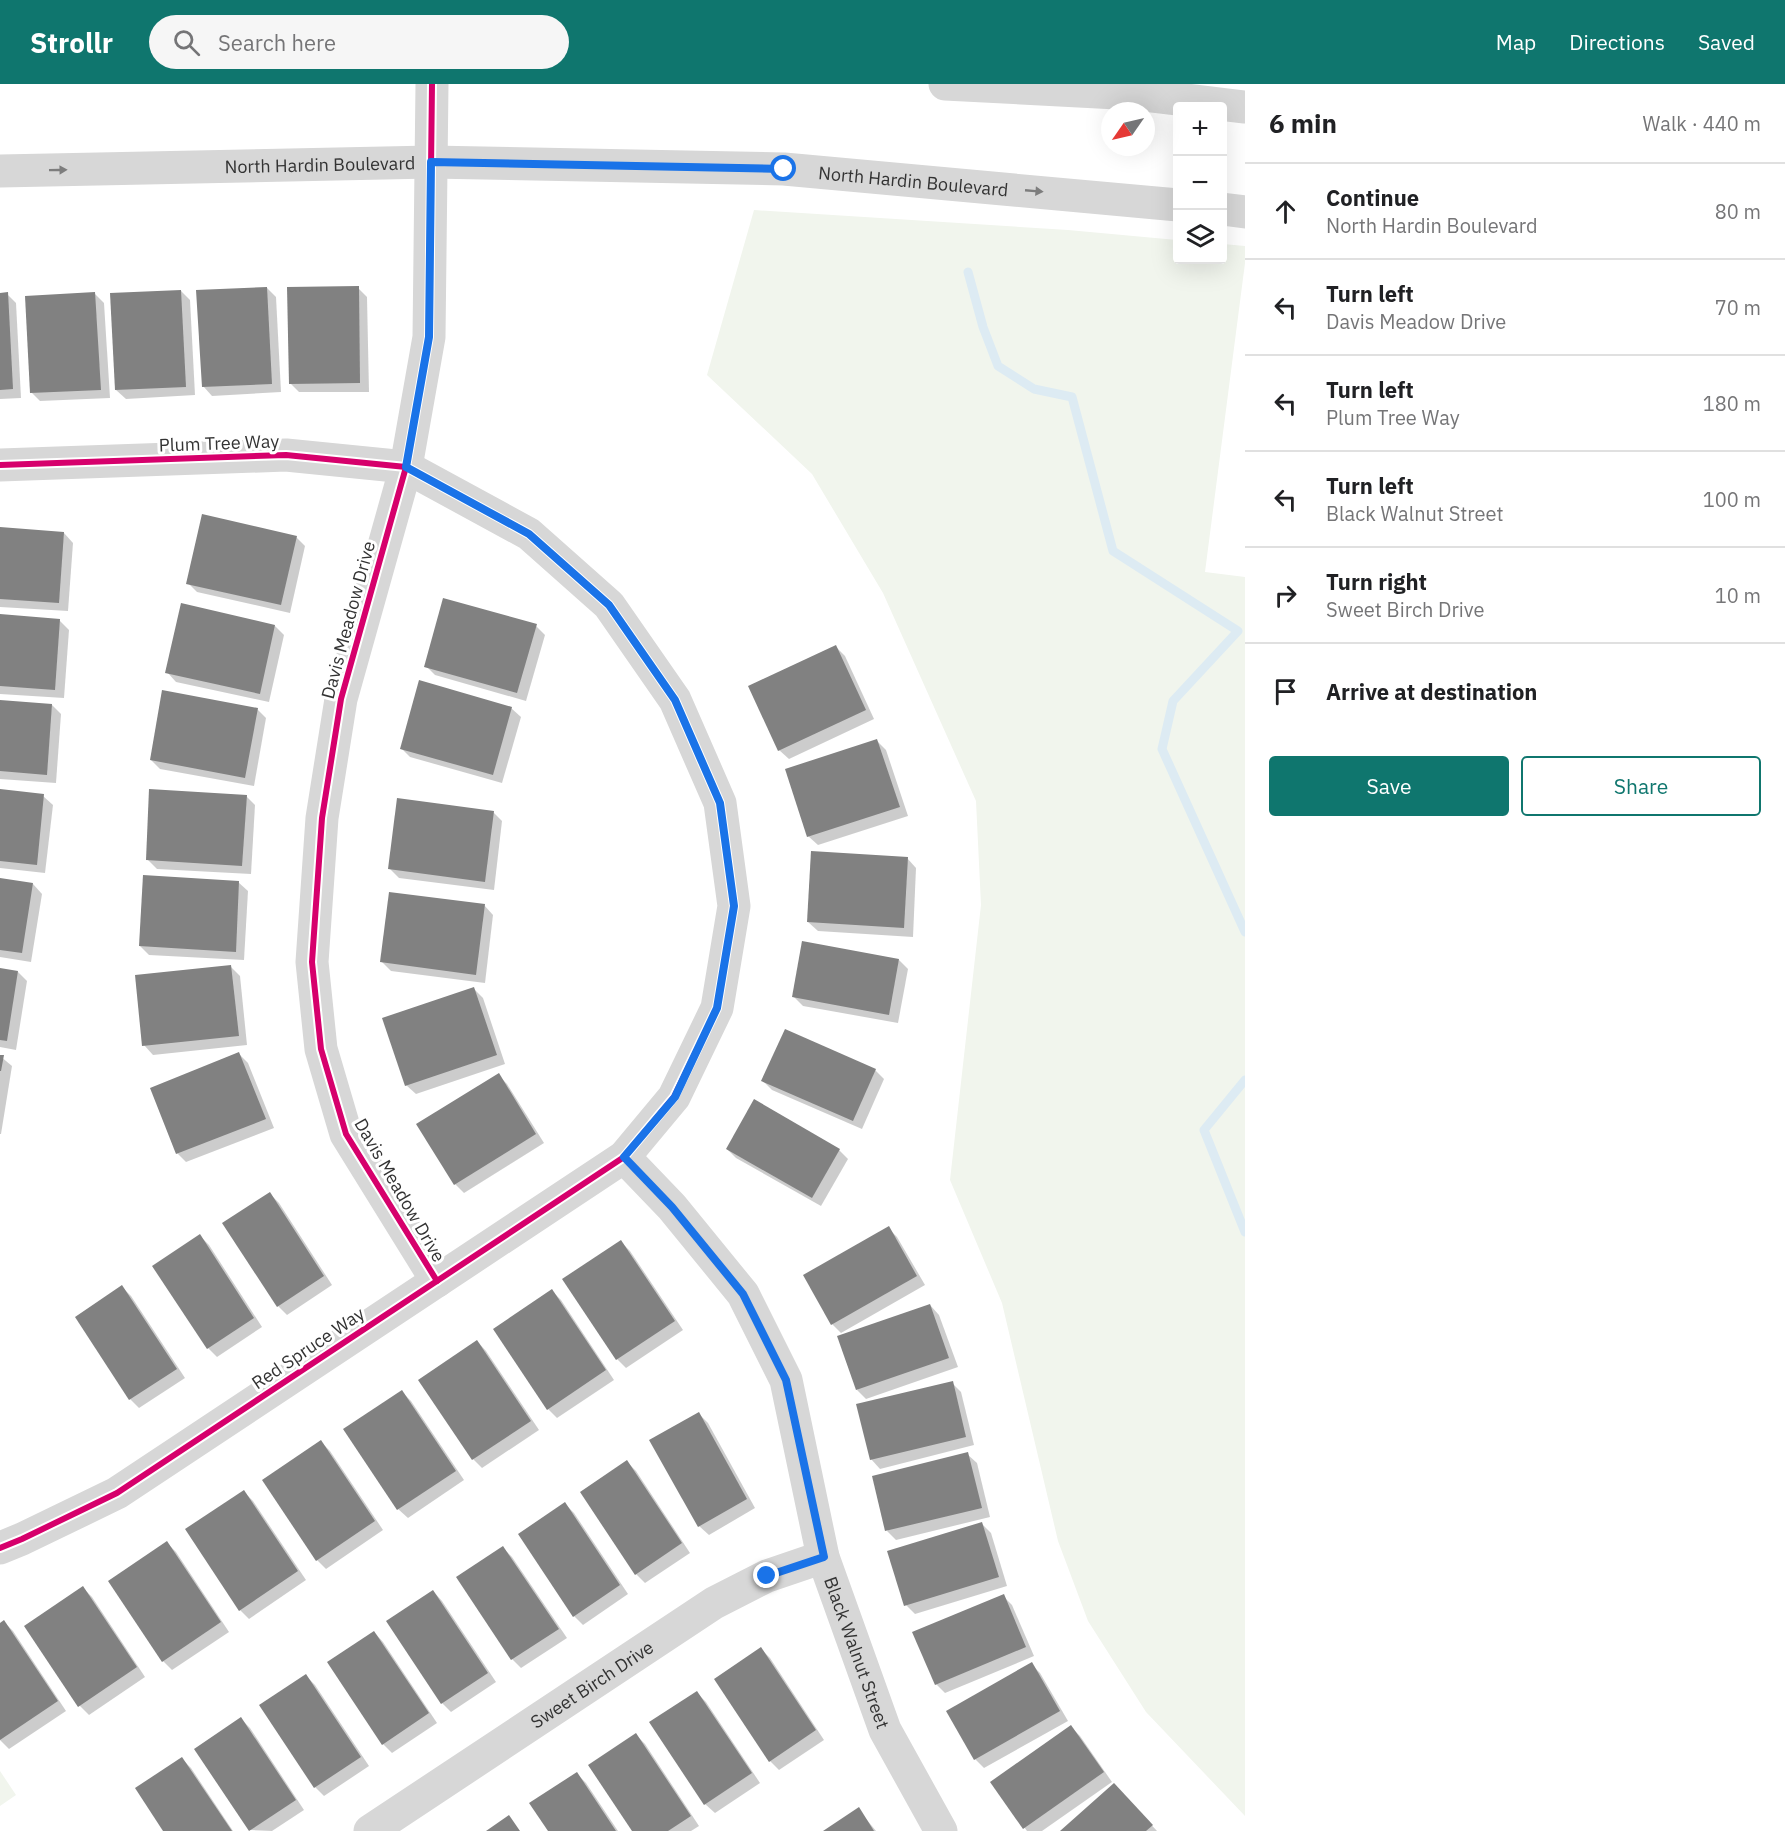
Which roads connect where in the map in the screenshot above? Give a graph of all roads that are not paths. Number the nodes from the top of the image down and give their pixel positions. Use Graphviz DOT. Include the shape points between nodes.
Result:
graph roads {
  1 [pos="432,84"];
  2 [pos="945,84"];
  3 [pos="1245,107"];
  4 [pos="431,162"];
  5 [pos="0,171"];
  6 [pos="1173,205"];
  7 [pos="1227,210"];
  8 [pos="1245,212"];
  9 [pos="0,465"];
  10 [pos="406,467"];
  11 [pos="624,1157"];
  12 [pos="437,1281"];
  13 [pos="0,1548"];
  14 [pos="824,1557"];
  15 [pos="370,1831"];
  16 [pos="941,1831"];
  1 -- 4 [label="street, Davis Meadow Drive"];
  2 -- 3 [label="street" via="1136,94"];
  5 -- 4 [label="street, North Hardin Boulevard, one-way"];
  4 -- 6 [label="street, North Hardin Boulevard, one-way" via="784,169"];
  4 -- 10 [label="street, Davis Meadow Drive" via="429,337"];
  7 -- 8 [label="street"];
  9 -- 10 [label="street, Plum Tree Way" via="286,455"];
  10 -- 11 [label="street, Plum Tree Way" via="529,534 609,605 675,700 720,803 734,906 717,1008 675,1097"];
  10 -- 12 [label="street, Davis Meadow Drive" via="341,699 322,818 312,962 321,1049 346,1134"];
  11 -- 12 [label="street, Red Spruce Way"];
  11 -- 14 [label="street, Black Walnut Street" via="672,1207 743,1294 786,1380"];
  12 -- 13 [label="street, Red Spruce Way" via="117,1493"];
  14 -- 15 [label="street, Sweet Birch Drive" via="767,1576 714,1603"];
  14 -- 16 [label="street, Black Walnut Street" via="885,1730"];
}
